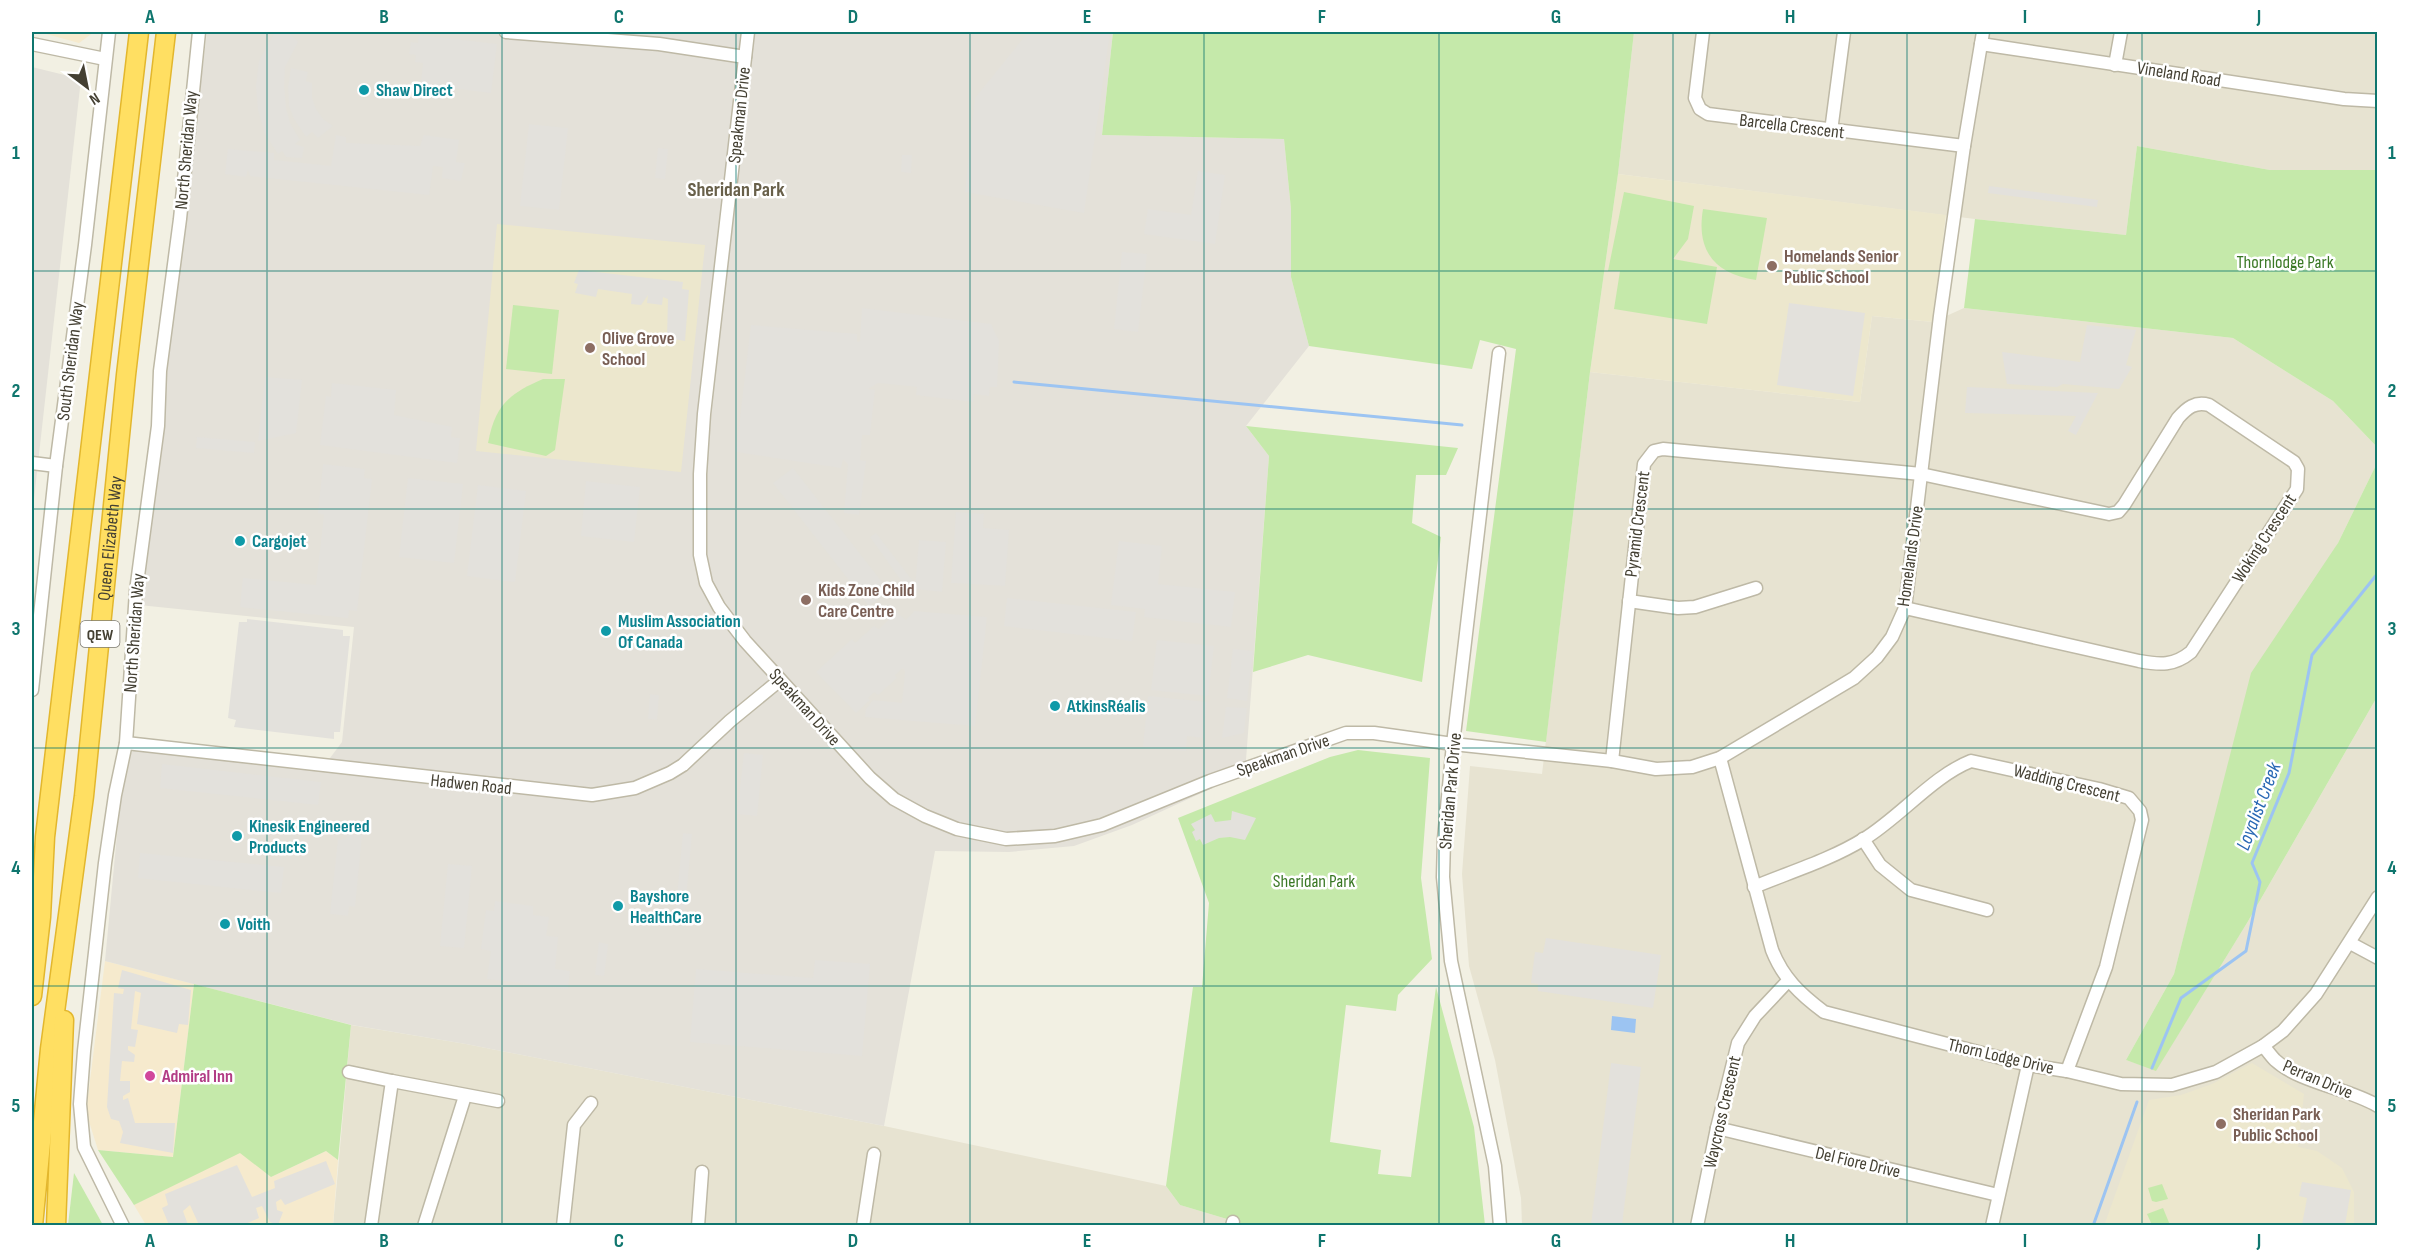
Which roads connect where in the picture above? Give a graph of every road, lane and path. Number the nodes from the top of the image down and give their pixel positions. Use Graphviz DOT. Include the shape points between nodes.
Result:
graph roads {
  1 [pos="109,32"];
  2 [pos="139,32"];
  3 [pos="166,32"];
  4 [pos="199,32"];
  5 [pos="506,32"];
  6 [pos="748,32"];
  7 [pos="1704,32"];
  8 [pos="1844,32"];
  9 [pos="2121,32"];
  10 [pos="1982,38"];
  11 [pos="32,44"];
  12 [pos="746,57"];
  13 [pos="105,59"];
  14 [pos="2115,65"];
  15 [pos="2378,101"];
  16 [pos="1832,131"];
  17 [pos="1964,146"];
  18 [pos="1499,353"];
  19 [pos="32,463"];
  20 [pos="56,466"];
  21 [pos="1921,474"];
  22 [pos="1756,588"];
  23 [pos="1629,601"];
  24 [pos="1905,608"];
  25 [pos="780,680"];
  26 [pos="32,690"];
  27 [pos="126,743"];
  28 [pos="1453,744"];
  29 [pos="1720,759"];
  30 [pos="1612,761"];
  31 [pos="45,837"];
  32 [pos="1863,839"];
  33 [pos="32,869"];
  34 [pos="1754,887"];
  35 [pos="70,892"];
  36 [pos="2378,897"];
  37 [pos="1987,910"];
  38 [pos="2350,943"];
  39 [pos="2378,958"];
  40 [pos="1788,981"];
  41 [pos="32,996"];
  42 [pos="2264,1046"];
  43 [pos="2028,1065"];
  44 [pos="2067,1071"];
  45 [pos="349,1072"];
  46 [pos="392,1081"];
  47 [pos="465,1096"];
  48 [pos="498,1101"];
  49 [pos="591,1103"];
  50 [pos="2378,1106"];
  51 [pos="1717,1128"];
  52 [pos="873,1154"];
  53 [pos="702,1172"];
  54 [pos="1998,1195"];
  55 [pos="33,1226"];
  56 [pos="56,1226"];
  57 [pos="123,1226"];
  58 [pos="371,1226"];
  59 [pos="424,1226"];
  60 [pos="563,1226"];
  61 [pos="698,1226"];
  62 [pos="863,1226"];
  63 [pos="1500,1226"];
  64 [pos="1697,1226"];
  65 [pos="1992,1226"];
  1 -- 13 [label="street, South Sheridan Way"];
  2 -- 31 [label="highway, Queen Elizabeth Way / QEW"];
  3 -- 35 [label="highway, Queen Elizabeth Way / QEW" via="126,375 84,796"];
  4 -- 27 [label="street, North Sheridan Way" via="160,371 158,426 136,591"];
  5 -- 12 [label="street" via="659,44"];
  6 -- 12 [label="street, Speakman Drive"];
  7 -- 16 [label="street, Barcella Crescent" via="1695,98 1700,109 1708,114"];
  8 -- 16 [label="street"];
  9 -- 14 [label="street"];
  10 -- 14 [label="street, Vineland Road"];
  10 -- 17 [label="street, Homelands Drive"];
  11 -- 13 [label="street"];
  12 -- 25 [label="street, Speakman Drive" via="704,414 700,555 706,583 719,607"];
  13 -- 20 [label="street, South Sheridan Way"];
  14 -- 15 [label="street, Vineland Road"];
  16 -- 17 [label="street, Barcella Crescent"];
  17 -- 21 [label="street, Homelands Drive"];
  18 -- 28 [label="street, Sheridan Park Drive"];
  19 -- 20 [label="street"];
  20 -- 26 [label="street, South Sheridan Way"];
  21 -- 23 [label="street, Pyramid Crescent" via="1663,448 1654,451 1644,464"];
  21 -- 24 [label="street, Homelands Drive"];
  21 -- 24 [label="street, Woking Crescent" via="2109,514 2118,512 2178,418 2187,408 2201,403 2294,462 2299,479 2297,489 2191,652 2171,664 2150,663"];
  22 -- 23 [label="street" via="1695,607"];
  23 -- 30 [label="street, Pyramid Crescent"];
  24 -- 29 [label="street, Homelands Drive" via="1892,637 1854,678"];
  25 -- 27 [label="street, Hadwen Road" via="670,773 634,789 592,795"];
  25 -- 28 [label="street, Speakman Drive" via="860,768 894,799 957,828 1006,840 1054,836 1102,825 1210,781 1346,734 1374,733"];
  27 -- 57 [label="street, North Sheridan Way" via="105,863 80,1104 84,1148"];
  28 -- 30 [label="street, Homelands Drive"];
  28 -- 63 [label="street, Sheridan Park Drive" via="1443,878 1450,961 1495,1166"];
  29 -- 30 [label="street, Homelands Drive" via="1692,767 1656,769"];
  29 -- 34 [label="street, Thorn Lodge Drive"];
  31 -- 33 [label="highway"];
  31 -- 41 [label="highway, Queen Elizabeth Way / QEW"];
  32 -- 34 [label="street, Wadding Crescent"];
  32 -- 37 [label="street" via="1880,865 1911,890"];
  32 -- 44 [label="street, Wadding Crescent" via="1947,774 1971,761 2099,789 2134,803 2142,820 2106,967"];
  34 -- 40 [label="street, Thorn Lodge Drive" via="1772,950"];
  35 -- 55 [label="highway, Queen Elizabeth Way / QEW"];
  35 -- 56 [label="highway"];
  36 -- 38 [label="street, Thorn Lodge Drive"];
  38 -- 39 [label="street"];
  38 -- 42 [label="street, Thorn Lodge Drive" via="2301,1013"];
  40 -- 43 [label="street, Thorn Lodge Drive" via="1824,1012"];
  40 -- 51 [label="street, Waycross Crescent" via="1755,1016 1738,1043"];
  42 -- 44 [label="street, Thorn Lodge Drive" via="2216,1072 2172,1085 2121,1084"];
  42 -- 50 [label="street, Perran Drive" via="2289,1069"];
  43 -- 44 [label="street, Thorn Lodge Drive"];
  43 -- 54 [label="street"];
  45 -- 46 [label="street"];
  46 -- 47 [label="street"];
  46 -- 58 [label="street"];
  47 -- 48 [label="street"];
  47 -- 59 [label="street"];
  49 -- 60 [label="street" via="574,1125"];
  51 -- 54 [label="street, Del Fiore Drive"];
  51 -- 64 [label="street, Waycross Crescent"];
  52 -- 62 [label="street"];
  53 -- 61 [label="street"];
  54 -- 65 [label="street"];
}
